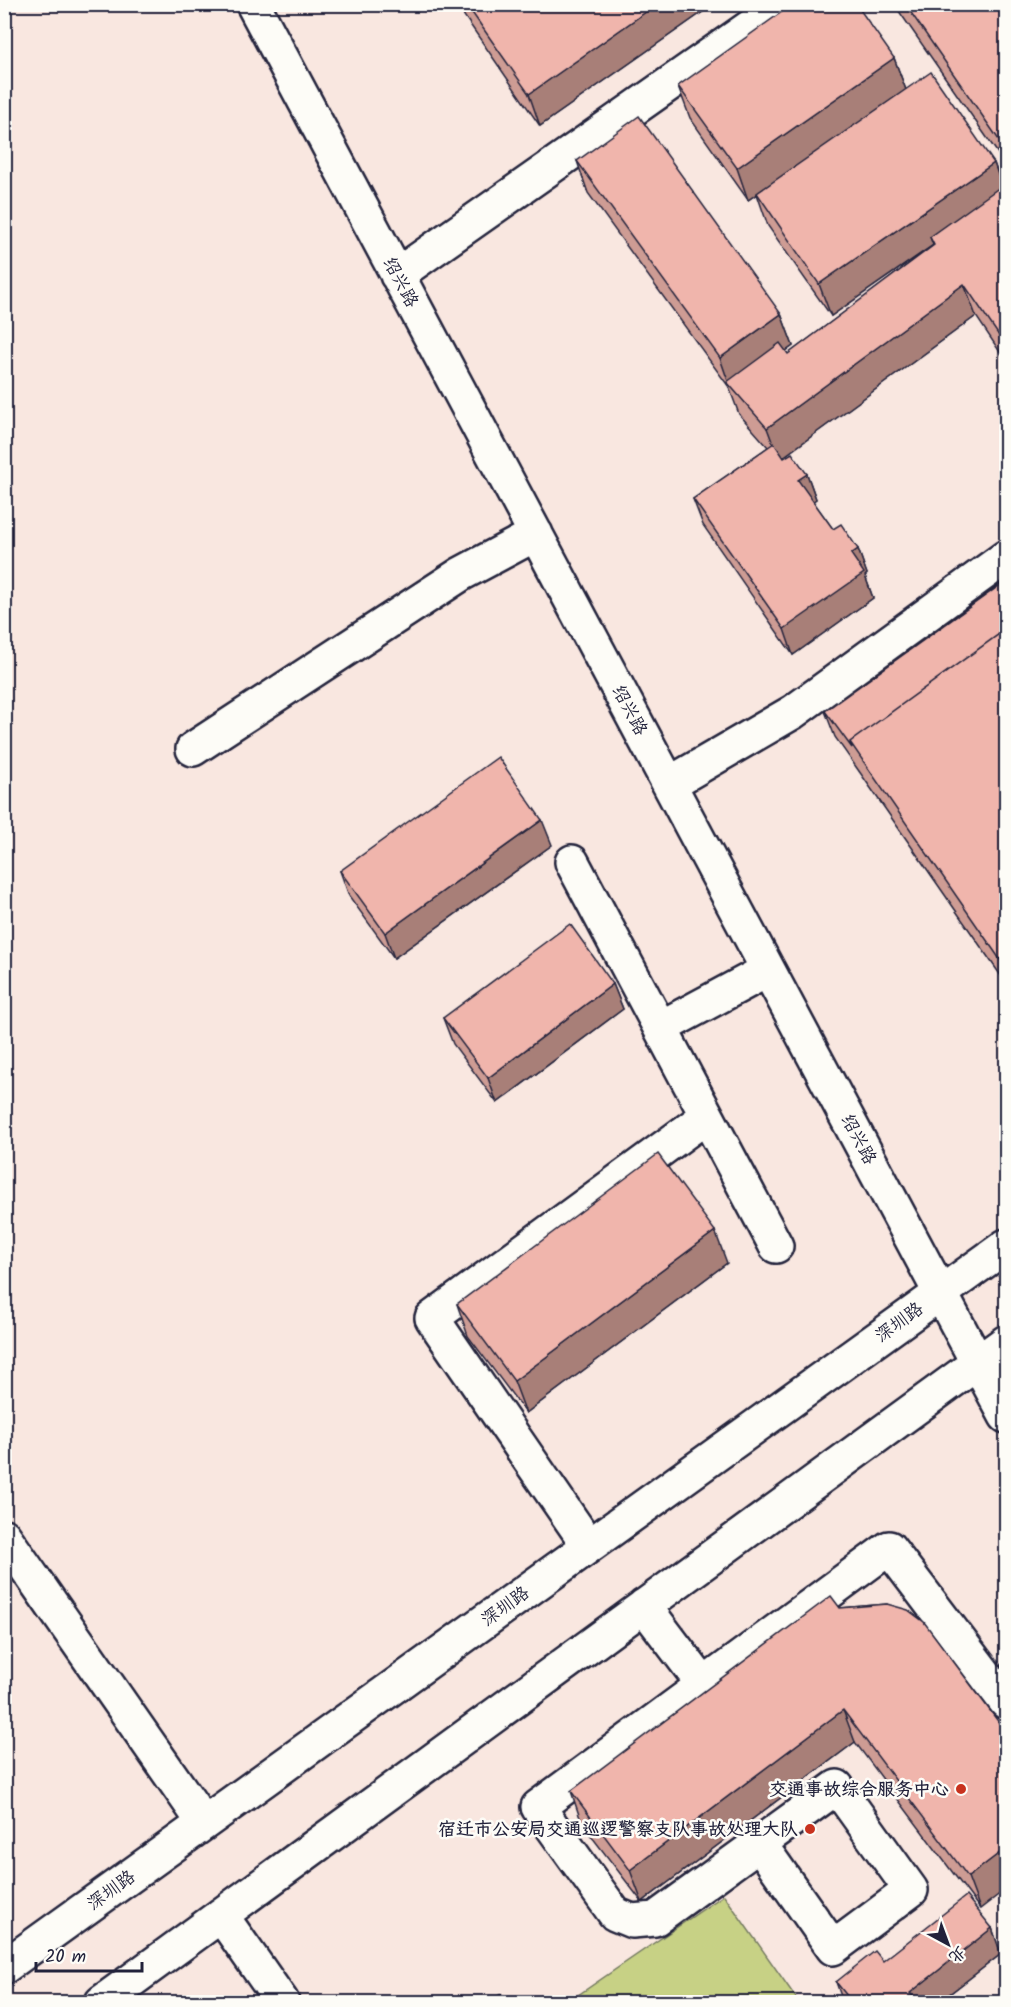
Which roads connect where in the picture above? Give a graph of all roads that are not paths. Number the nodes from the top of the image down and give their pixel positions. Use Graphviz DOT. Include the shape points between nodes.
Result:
graph roads {
  1 [pos="253,4"];
  2 [pos="783,4"];
  3 [pos="397,274"];
  4 [pos="536,534"];
  5 [pos="1006,557"];
  6 [pos="193,749"];
  7 [pos="669,784"];
  8 [pos="572,862"];
  9 [pos="768,970"];
  10 [pos="660,1028"];
  11 [pos="707,1116"];
  12 [pos="776,1246"];
  13 [pos="1006,1246"];
  14 [pos="940,1292"];
  15 [pos="1006,1342"];
  16 [pos="978,1362"];
  17 [pos="1006,1416"];
  18 [pos="4,1536"];
  19 [pos="589,1546"];
  20 [pos="644,1606"];
  21 [pos="704,1684"];
  22 [pos="1005,1699"];
  23 [pos="204,1823"];
  24 [pos="759,1843"];
  25 [pos="220,1915"];
  26 [pos="4,1967"];
  27 [pos="102,2002"];
  28 [pos="282,2002"];
  1 -- 3 [label="street, 绍兴路"];
  2 -- 3 [label="street"];
  3 -- 4 [label="street, 绍兴路"];
  4 -- 6 [label="street" via="461,574"];
  4 -- 7 [label="street, 绍兴路"];
  5 -- 7 [label="street" via="793,712"];
  7 -- 9 [label="street, 绍兴路"];
  8 -- 10 [label="street"];
  9 -- 10 [label="street"];
  9 -- 14 [label="street, 绍兴路"];
  10 -- 11 [label="street"];
  11 -- 12 [label="street"];
  11 -- 19 [label="street" via="432,1318"];
  13 -- 14 [label="street, 深圳路"];
  14 -- 16 [label="street, 绍兴路"];
  14 -- 19 [label="street, 深圳路"];
  15 -- 16 [label="street"];
  16 -- 17 [label="street, 绍兴路"];
  16 -- 20 [label="street"];
  18 -- 23 [label="street"];
  19 -- 23 [label="street, 深圳路"];
  20 -- 21 [label="street"];
  20 -- 25 [label="street"];
  21 -- 22 [label="street" via="889,1548"];
  21 -- 24 [label="street" via="538,1807 615,1914 632,1921 655,1919"];
  23 -- 26 [label="street, 深圳路"];
  24 -- 24 [label="street" via="833,1948 911,1890 837,1787"];
  25 -- 27 [label="street"];
  25 -- 28 [label="street"];
}
